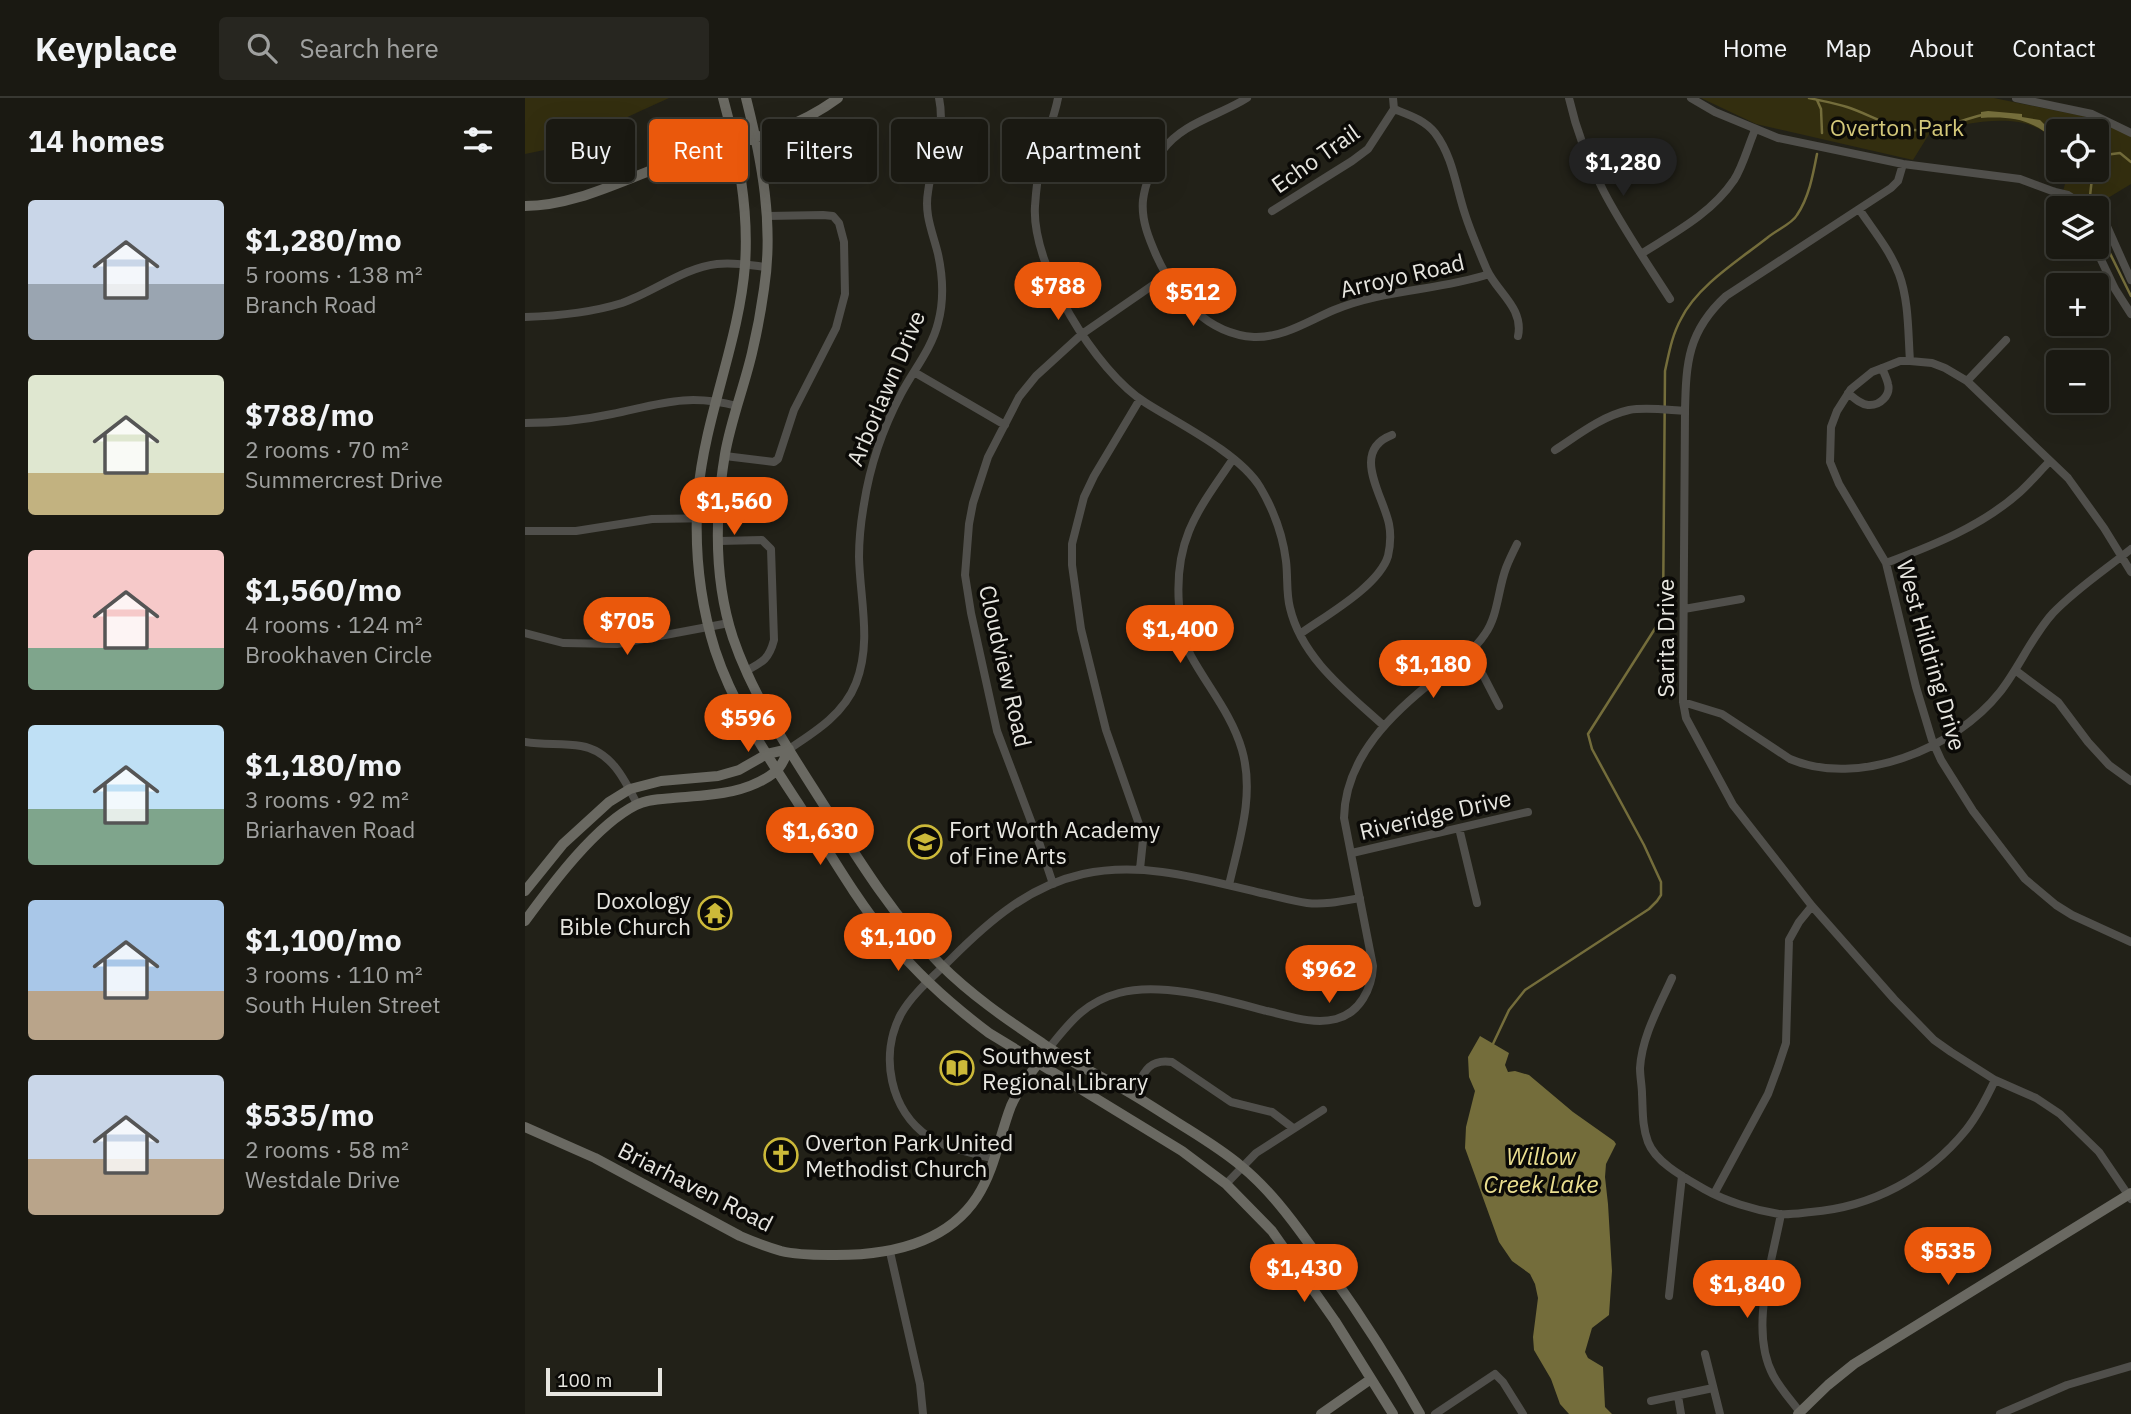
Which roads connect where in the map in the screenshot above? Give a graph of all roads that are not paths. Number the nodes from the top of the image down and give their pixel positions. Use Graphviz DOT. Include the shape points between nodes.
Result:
graph roads {
  1 [pos="723,98"];
  2 [pos="746,98"];
  3 [pos="838,98"];
  4 [pos="939,98"];
  5 [pos="1058,98"];
  6 [pos="1247,98"];
  7 [pos="1393,98"];
  8 [pos="1569,98"];
  9 [pos="1691,98"];
  10 [pos="2016,98"];
  11 [pos="1394,109"];
  12 [pos="729,119"];
  13 [pos="1755,130"];
  14 [pos="2131,133"];
  15 [pos="756,138"];
  16 [pos="748,140"];
  17 [pos="1903,164"];
  18 [pos="649,170"];
  19 [pos="741,182"];
  20 [pos="2055,192"];
  21 [pos="2058,196"];
  22 [pos="2069,196"];
  23 [pos="525,206"];
  24 [pos="1859,209"];
  25 [pos="1272,211"];
  26 [pos="767,216"];
  27 [pos="2109,231"];
  28 [pos="1641,254"];
  29 [pos="2101,259"];
  30 [pos="745,264"];
  31 [pos="767,267"];
  32 [pos="1489,274"];
  33 [pos="1166,276"];
  34 [pos="2131,281"];
  35 [pos="1669,299"];
  36 [pos="2131,314"];
  37 [pos="525,317"];
  38 [pos="1082,334"];
  39 [pos="1518,336"];
  40 [pos="2006,340"];
  41 [pos="1910,361"];
  42 [pos="1882,368"];
  43 [pos="914,372"];
  44 [pos="1967,381"];
  45 [pos="1848,393"];
  46 [pos="1140,399"];
  47 [pos="717,401"];
  48 [pos="737,406"];
  49 [pos="1685,411"];
  50 [pos="525,423"];
  51 [pos="1005,425"];
  52 [pos="1392,435"];
  53 [pos="1555,450"];
  54 [pos="725,456"];
  55 [pos="1233,459"];
  56 [pos="2050,461"];
  57 [pos="697,518"];
  58 [pos="718,518"];
  59 [pos="525,531"];
  60 [pos="719,541"];
  61 [pos="1517,544"];
  62 [pos="2131,549"];
  63 [pos="2121,557"];
  64 [pos="1886,563"];
  65 [pos="2131,572"];
  66 [pos="1741,600"];
  67 [pos="1684,609"];
  68 [pos="729,623"];
  69 [pos="709,626"];
  70 [pos="525,634"];
  71 [pos="1300,634"];
  72 [pos="1466,656"];
  73 [pos="2015,670"];
  74 [pos="746,671"];
  75 [pos="1683,702"];
  76 [pos="1499,706"];
  77 [pos="1384,726"];
  78 [pos="525,742"];
  79 [pos="1934,744"];
  80 [pos="789,750"];
  81 [pos="767,754"];
  82 [pos="777,771"];
  83 [pos="2131,781"];
  84 [pos="630,789"];
  85 [pos="637,804"];
  86 [pos="1528,812"];
  87 [pos="1459,828"];
  88 [pos="1352,853"];
  89 [pos="1140,869"];
  90 [pos="1053,884"];
  91 [pos="1229,886"];
  92 [pos="525,891"];
  93 [pos="1360,898"];
  94 [pos="1477,903"];
  95 [pos="1812,906"];
  96 [pos="525,920"];
  97 [pos="2131,942"];
  98 [pos="943,967"];
  99 [pos="1672,978"];
  100 [pos="928,982"];
  101 [pos="1049,1048"];
  102 [pos="1038,1064"];
  103 [pos="1995,1080"];
  104 [pos="1133,1094"];
  105 [pos="1323,1110"];
  106 [pos="525,1127"];
  107 [pos="1293,1128"];
  108 [pos="995,1159"];
  109 [pos="1243,1167"];
  110 [pos="1682,1176"];
  111 [pos="1226,1184"];
  112 [pos="1714,1194"];
  113 [pos="2130,1195"];
  114 [pos="1781,1214"];
  115 [pos="890,1252"];
  116 [pos="1668,1296"];
  117 [pos="1705,1354"];
  118 [pos="2131,1366"];
  119 [pos="1371,1379"];
  120 [pos="1713,1388"];
  121 [pos="1678,1396"];
  122 [pos="1651,1401"];
  123 [pos="1447,1405"];
  124 [pos="1798,1412"];
  125 [pos="923,1414"];
  126 [pos="1321,1414"];
  127 [pos="1393,1414"];
  128 [pos="1420,1414"];
  129 [pos="1435,1414"];
  130 [pos="1452,1414"];
  131 [pos="1523,1414"];
  132 [pos="1681,1414"];
  133 [pos="1720,1414"];
  134 [pos="2000,1414"];
  1 -- 12 [label="main road"];
  2 -- 15 [label="main road"];
  3 -- 15 [label="main road" via="800,122"];
  4 -- 43 [label="street, Arborlawn Drive" via="940,134 927,212 942,276 941,306 938,325"];
  5 -- 38 [label="street" via="1041,160 1036,225 1052,281"];
  6 -- 33 [label="street, Arroyo Road" via="1184,130 1163,150 1154,167 1143,201 1145,223"];
  7 -- 11 [label="street"];
  8 -- 28 [label="street" via="1600,187"];
  9 -- 13 [label="street"];
  10 -- 14 [label="street" via="2092,114"];
  11 -- 25 [label="street, Echo Trail" via="1368,149"];
  11 -- 32 [label="street" via="1423,121 1448,154 1465,215"];
  13 -- 17 [label="street"];
  13 -- 28 [label="street" via="1735,178 1713,206"];
  15 -- 16 [label="main road"];
  15 -- 26 [label="main road"];
  17 -- 20 [label="street" via="2020,179"];
  17 -- 24 [label="street, Sarita Drive" via="1895,185"];
  18 -- 23 [label="main road" via="577,197"];
  19 -- 30 [label="main road"];
  20 -- 21 [label="street"];
  20 -- 22 [label="street"];
  24 -- 41 [label="street" via="1899,273"];
  24 -- 49 [label="street, Sarita Drive" via="1716,305 1690,350"];
  26 -- 31 [label="main road"];
  26 -- 54 [label="street" via="833,216 844,242 845,294 836,328 794,410 778,460"];
  27 -- 34 [label="street"];
  28 -- 35 [label="street"];
  29 -- 36 [label="street"];
  30 -- 31 [label="street"];
  30 -- 37 [label="street" via="716,264 691,271 622,303 584,313"];
  30 -- 47 [label="main road"];
  31 -- 48 [label="main road" via="752,355"];
  32 -- 33 [label="street, Arroyo Road" via="1445,286 1384,294 1335,309 1288,332 1257,337 1224,329 1199,315"];
  32 -- 39 [label="street" via="1515,311"];
  33 -- 38 [label="street, Cloudview Road"];
  38 -- 46 [label="street" via="1123,387"];
  38 -- 51 [label="street, Cloudview Road" via="1036,376"];
  40 -- 44 [label="street"];
  41 -- 42 [label="street, West Hildring Drive"];
  41 -- 44 [label="street" via="1932,363"];
  42 -- 45 [label="street, West Hildring Drive"];
  42 -- 45 [label="street" via="1888,395 1878,403 1867,405"];
  43 -- 51 [label="street"];
  43 -- 80 [label="street, Arborlawn Drive" via="879,443 866,492 859,555 865,641 859,676 837,713"];
  44 -- 56 [label="street"];
  45 -- 64 [label="street, West Hildring Drive" via="1831,427 1830,462"];
  46 -- 55 [label="street"];
  46 -- 89 [label="street" via="1084,497 1072,544 1081,629 1106,730 1143,840"];
  47 -- 48 [label="street"];
  47 -- 50 [label="street" via="667,401 610,414"];
  47 -- 57 [label="main road" via="703,460"];
  48 -- 54 [label="main road"];
  49 -- 53 [label="street" via="1628,410"];
  49 -- 67 [label="street, Sarita Drive"];
  51 -- 90 [label="street, Cloudview Road" via="988,457 973,503 965,575 997,731"];
  52 -- 71 [label="street" via="1378,442 1371,458 1389,526 1387,557 1369,584"];
  54 -- 58 [label="main road"];
  55 -- 71 [label="street" via="1259,485 1274,517 1287,563 1289,606"];
  55 -- 91 [label="street" via="1190,526 1178,590 1190,654 1230,720 1242,750 1247,781 1245,816"];
  56 -- 63 [label="street" via="2083,497"];
  56 -- 64 [label="street" via="2019,493 1971,527"];
  57 -- 58 [label="street"];
  57 -- 59 [label="street" via="652,519 576,531"];
  57 -- 69 [label="main road" via="698,573"];
  58 -- 60 [label="main road"];
  60 -- 68 [label="main road"];
  60 -- 74 [label="street" via="762,540 771,549 775,640 764,661"];
  61 -- 72 [label="street, Briarhaven Road" via="1491,623"];
  62 -- 63 [label="street"];
  63 -- 65 [label="street"];
  63 -- 73 [label="street" via="2052,615"];
  64 -- 79 [label="street, West Hildring Drive"];
  66 -- 67 [label="street"];
  67 -- 75 [label="street, Sarita Drive"];
  68 -- 69 [label="street"];
  68 -- 74 [label="main road"];
  69 -- 70 [label="street" via="617,644 563,643"];
  69 -- 81 [label="main road" via="732,693"];
  71 -- 77 [label="street" via="1315,659"];
  72 -- 76 [label="street" via="1483,675"];
  72 -- 77 [label="street, Briarhaven Road"];
  73 -- 79 [label="street" via="1980,712"];
  73 -- 83 [label="street" via="2058,702 2109,765"];
  74 -- 80 [label="main road"];
  75 -- 79 [label="street" via="1722,714 1800,763 1878,766"];
  75 -- 95 [label="street, Sarita Drive" via="1686,718 1733,805"];
  77 -- 88 [label="street, Briarhaven Road" via="1360,759 1346,792 1344,818"];
  78 -- 84 [label="street" via="584,746 608,759"];
  79 -- 97 [label="street, West Hildring Drive" via="1973,811 2025,879 2072,915"];
  80 -- 81 [label="main road, Arborlawn Drive"];
  80 -- 82 [label="main road, Arborlawn Drive"];
  80 -- 98 [label="main road" via="880,891"];
  81 -- 82 [label="main road"];
  81 -- 84 [label="main road, Arborlawn Drive" via="718,776"];
  82 -- 85 [label="main road" via="740,790"];
  82 -- 100 [label="main road" via="869,913"];
  84 -- 85 [label="street"];
  84 -- 92 [label="main road, Arborlawn Drive" via="563,844"];
  85 -- 96 [label="main road" via="599,833"];
  86 -- 87 [label="street, Riveridge Drive"];
  87 -- 88 [label="street, Riveridge Drive"];
  87 -- 94 [label="street"];
  88 -- 93 [label="street, Briarhaven Road"];
  89 -- 90 [label="street" via="1094,872"];
  89 -- 91 [label="street"];
  90 -- 98 [label="street" via="1004,911"];
  91 -- 93 [label="street" via="1309,903"];
  93 -- 101 [label="street, Briarhaven Road" via="1372,978 1364,999 1345,1016 1316,1021 1212,997 1137,989 1105,997 1081,1011"];
  95 -- 103 [label="street, Sarita Drive" via="1926,1033"];
  95 -- 112 [label="street" via="1789,940 1786,1043 1778,1067"];
  98 -- 100 [label="street"];
  98 -- 101 [label="main road" via="984,1003"];
  99 -- 110 [label="street" via="1644,1048 1642,1114 1649,1145"];
  100 -- 102 [label="main road" via="962,1013"];
  100 -- 108 [label="street" via="907,1005 893,1031 889,1065 897,1097 930,1138"];
  101 -- 102 [label="main road, Briarhaven Road"];
  101 -- 104 [label="main road"];
  102 -- 108 [label="main road, Briarhaven Road" via="1011,1106"];
  102 -- 111 [label="main road"];
  103 -- 113 [label="street, Sarita Drive" via="2060,1114 2099,1152"];
  103 -- 114 [label="street" via="1967,1129 1931,1166 1911,1179 1869,1200"];
  104 -- 107 [label="street" via="1152,1064 1172,1062 1231,1102 1272,1112"];
  104 -- 109 [label="main road"];
  105 -- 107 [label="street"];
  106 -- 115 [label="main road, Briarhaven Road" via="595,1158 740,1236 781,1251 852,1256"];
  107 -- 109 [label="street"];
  108 -- 115 [label="main road, Briarhaven Road" via="976,1198 955,1221 924,1240"];
  109 -- 111 [label="street"];
  109 -- 128 [label="main road" via="1275,1199 1343,1289"];
  110 -- 112 [label="street"];
  110 -- 116 [label="street"];
  111 -- 119 [label="main road" via="1272,1231"];
  112 -- 114 [label="street"];
  113 -- 124 [label="main road" via="1854,1364"];
  114 -- 124 [label="street" via="1762,1311 1762,1340 1773,1375"];
  115 -- 125 [label="street"];
  117 -- 120 [label="street"];
  118 -- 134 [label="street" via="2076,1381"];
  119 -- 126 [label="main road"];
  119 -- 127 [label="main road"];
  120 -- 121 [label="street"];
  120 -- 133 [label="street"];
  121 -- 122 [label="street"];
  121 -- 132 [label="street"];
  123 -- 129 [label="street"];
  123 -- 130 [label="street"];
  123 -- 131 [label="street" via="1495,1374"];
}
